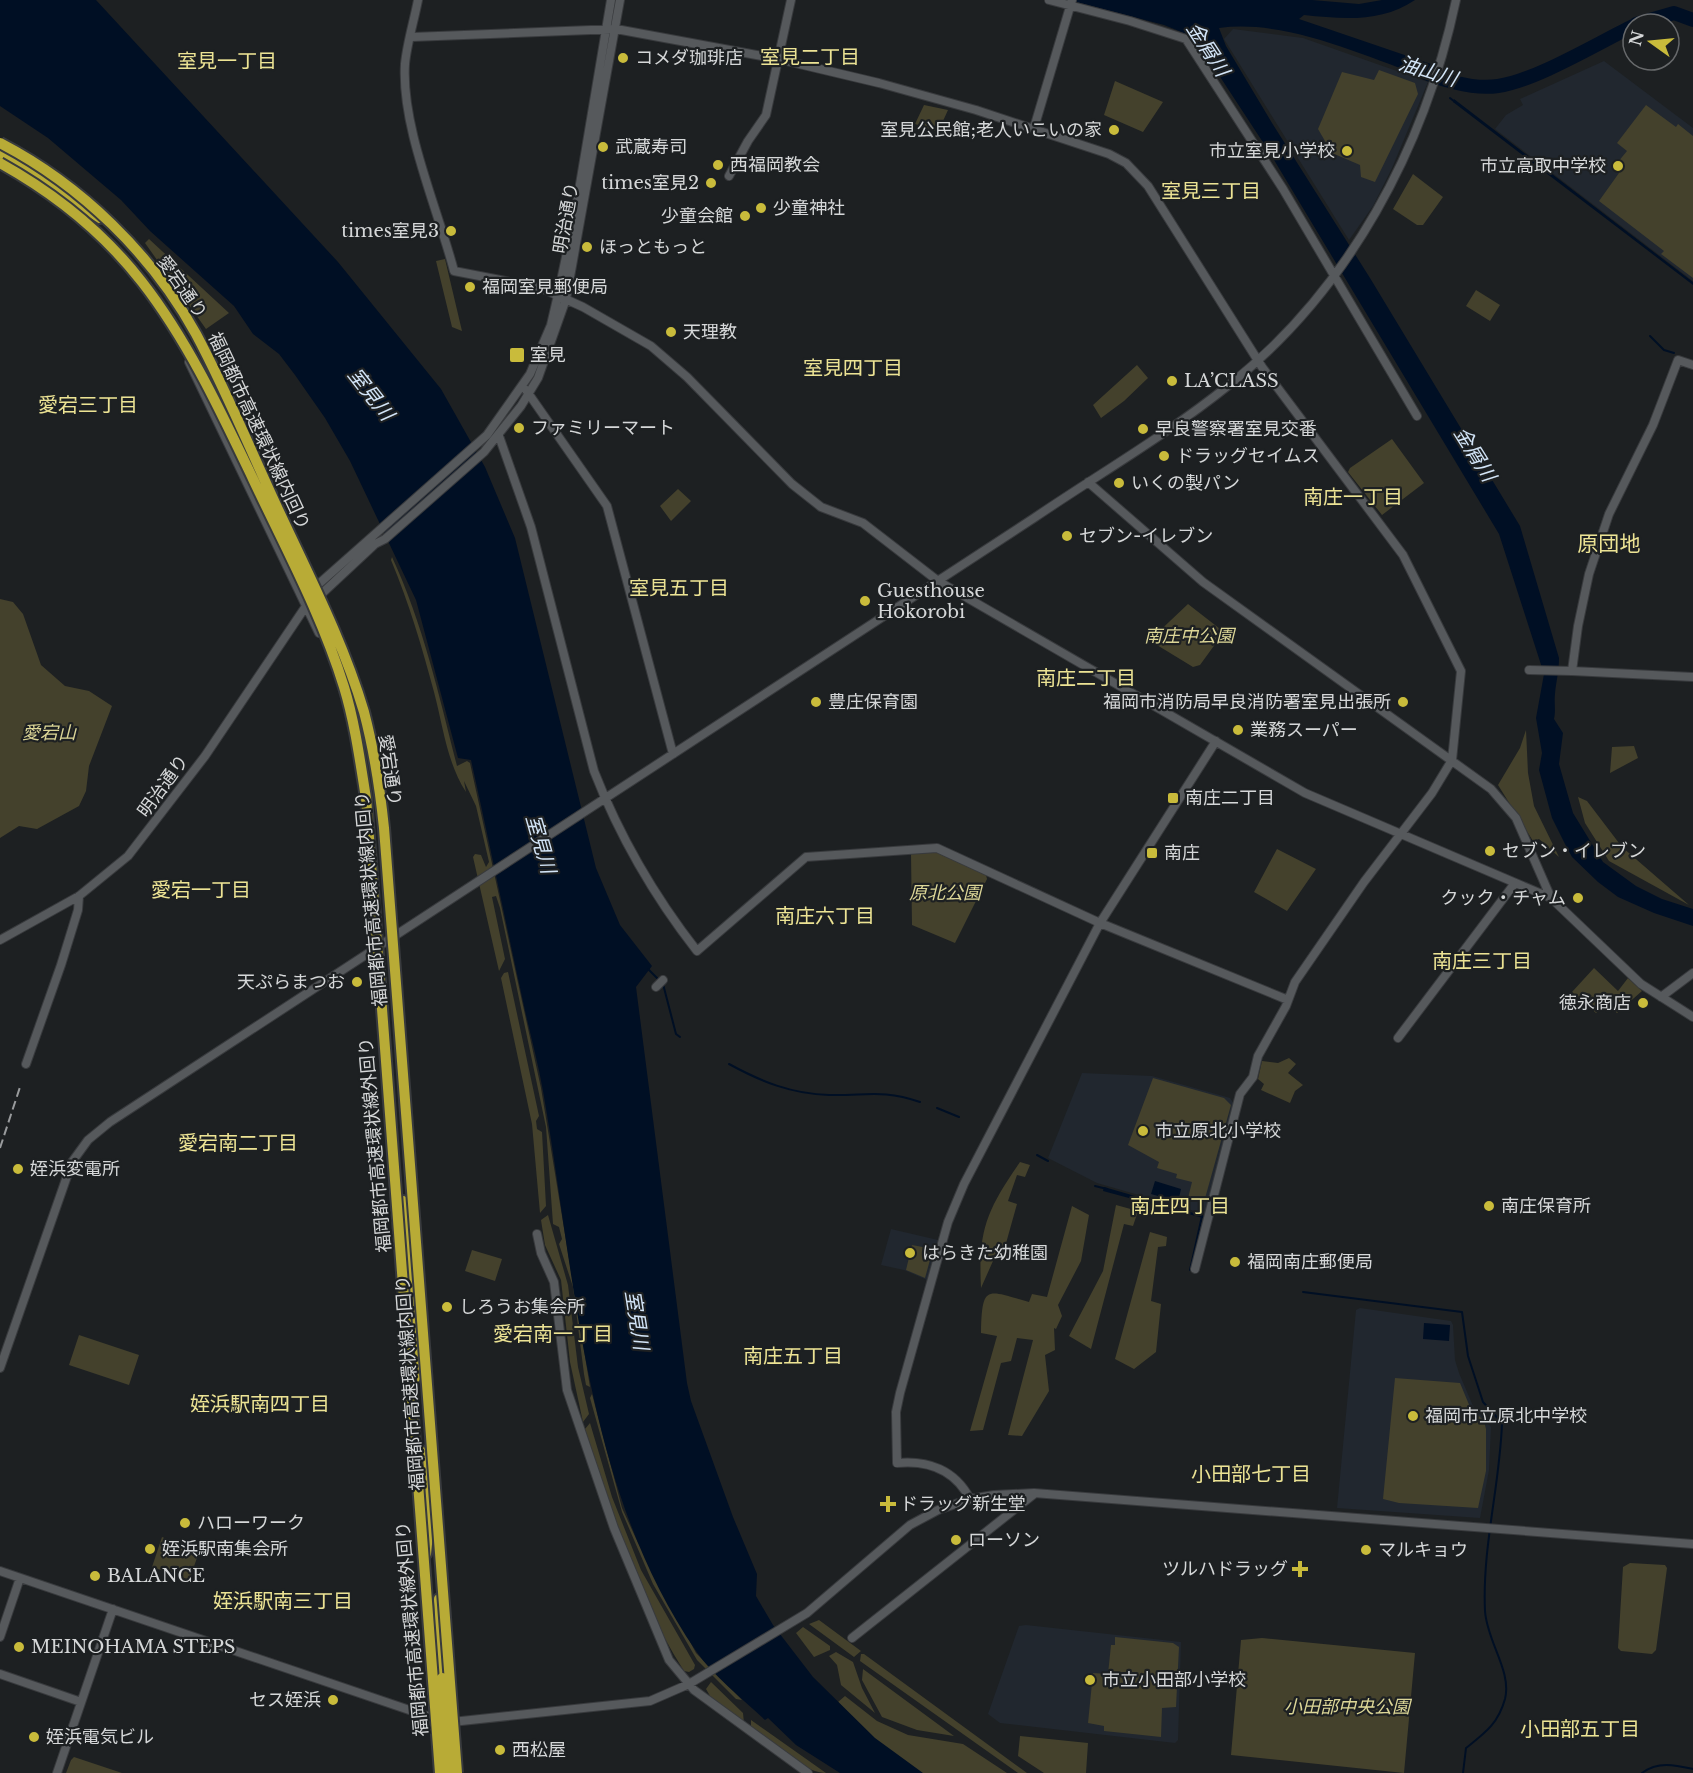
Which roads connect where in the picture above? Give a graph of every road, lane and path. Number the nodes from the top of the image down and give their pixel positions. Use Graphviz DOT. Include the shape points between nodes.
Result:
graph roads {
  1 [pos="418,0"];
  2 [pos="611,0"];
  3 [pos="620,0"];
  4 [pos="791,0"];
  5 [pos="1049,0"];
  6 [pos="1456,0"];
  7 [pos="1071,3"];
  8 [pos="616,29"];
  9 [pos="606,30"];
  10 [pos="411,38"];
  11 [pos="778,59"];
  12 [pos="1034,128"];
  13 [pos="0,143"];
  14 [pos="0,152"];
  15 [pos="0,162"];
  16 [pos="729,176"];
  17 [pos="109,223"];
  18 [pos="1333,275"];
  19 [pos="558,295"];
  20 [pos="566,299"];
  21 [pos="1258,360"];
  22 [pos="1693,365"];
  23 [pos="523,387"];
  24 [pos="529,393"];
  25 [pos="1417,416"];
  26 [pos="499,436"];
  27 [pos="1088,482"];
  28 [pos="938,581"];
  29 [pos="314,586"];
  30 [pos="318,598"];
  31 [pos="307,606"];
  32 [pos="1529,670"];
  33 [pos="1567,670"];
  34 [pos="1693,677"];
  35 [pos="1216,741"];
  36 [pos="673,754"];
  37 [pos="1452,760"];
  38 [pos="601,801"];
  39 [pos="1399,834"];
  40 [pos="1515,883"];
  41 [pos="78,896"];
  42 [pos="1551,898"];
  43 [pos="1100,923"];
  44 [pos="390,937"];
  45 [pos="0,940"];
  46 [pos="378,948"];
  47 [pos="1693,973"];
  48 [pos="663,980"];
  49 [pos="656,987"];
  50 [pos="380,994"];
  51 [pos="1661,998"];
  52 [pos="1288,1000"];
  53 [pos="1693,1017"];
  54 [pos="1398,1038"];
  55 [pos="26,1064"];
  56 [pos="537,1234"];
  57 [pos="1195,1269"];
  58 [pos="0,1368"];
  59 [pos="1034,1493"];
  60 [pos="970,1499"];
  61 [pos="433,1518"];
  62 [pos="1693,1544"];
  63 [pos="440,1552"];
  64 [pos="425,1561"];
  65 [pos="0,1571"];
  66 [pos="20,1578"];
  67 [pos="112,1609"];
  68 [pos="0,1637"];
  69 [pos="852,1638"];
  70 [pos="0,1674"];
  71 [pos="689,1684"];
  72 [pos="81,1702"];
  73 [pos="433,1717"];
  74 [pos="452,1722"];
  75 [pos="57,1773"];
  76 [pos="439,1773"];
  77 [pos="449,1773"];
  78 [pos="456,1773"];
  79 [pos="808,1773"];
  1 -- 10 [label="street"];
  2 -- 9 [label="street, 明治通り"];
  3 -- 8 [label="street, 明治通り"];
  4 -- 11 [label="street"];
  5 -- 7 [label="street"];
  6 -- 18 [label="street" via="1433,86 1399,170"];
  7 -- 12 [label="street"];
  7 -- 18 [label="street" via="1186,39 1283,189"];
  8 -- 9 [label="street"];
  8 -- 11 [label="street"];
  8 -- 20 [label="street, 明治通り"];
  9 -- 10 [label="street"];
  9 -- 19 [label="street, 明治通り"];
  10 -- 19 [label="street" via="405,63 407,100 454,271"];
  11 -- 12 [label="street" via="879,83"];
  11 -- 16 [label="street" via="766,115"];
  12 -- 21 [label="street" via="1109,154 1137,174"];
  13 -- 17 [label="street, 愛宕通り" via="53,175"];
  13 -- 61 [label="highway, 福岡都市高速環状線内回り, bridge" via="47,171 98,212 143,259 174,300 216,374 354,683 381,797"];
  14 -- 17 [label="highway"];
  15 -- 31 [label="street, 愛宕通り" via="42,188 98,233 146,288 183,347"];
  15 -- 50 [label="highway, 福岡都市高速環状線外回り, bridge" via="74,213 119,255 154,299 198,370 288,554 337,669 357,741 366,798"];
  17 -- 29 [label="street, 愛宕通り" via="159,276 220,375"];
  18 -- 21 [label="street"];
  18 -- 25 [label="street"];
  19 -- 20 [label="street"];
  19 -- 23 [label="street, 明治通り" via="551,325"];
  20 -- 24 [label="street, 明治通り" via="548,353"];
  20 -- 28 [label="street" via="651,346 810,500 862,523"];
  21 -- 27 [label="street" via="1182,420"];
  21 -- 37 [label="street" via="1402,555 1461,671"];
  22 -- 33 [label="street" via="1678,360 1653,425 1608,514 1589,574"];
  23 -- 24 [label="street"];
  23 -- 29 [label="street, 明治通り" via="477,444"];
  24 -- 26 [label="street, 明治通り"];
  24 -- 36 [label="street" via="607,506"];
  26 -- 30 [label="street, 明治通り"];
  26 -- 38 [label="street" via="531,527"];
  27 -- 28 [label="street"];
  27 -- 37 [label="street" via="1194,575"];
  28 -- 35 [label="street"];
  28 -- 36 [label="street"];
  29 -- 30 [label="street, 愛宕通り"];
  29 -- 31 [label="street, 明治通り"];
  30 -- 31 [label="street, 明治通り"];
  30 -- 44 [label="street, 愛宕通り" via="357,684 370,735 380,794"];
  31 -- 41 [label="street, 明治通り" via="146,835 104,877"];
  31 -- 46 [label="street, 愛宕通り" via="334,666 356,733 366,794"];
  32 -- 33 [label="street"];
  33 -- 34 [label="street"];
  35 -- 39 [label="street" via="1305,793"];
  35 -- 43 [label="street"];
  36 -- 38 [label="street"];
  37 -- 39 [label="street"];
  37 -- 42 [label="street" via="1491,789 1516,818"];
  38 -- 43 [label="street" via="656,894 697,951 806,857 877,852 937,848"];
  38 -- 44 [label="street"];
  39 -- 40 [label="street"];
  39 -- 52 [label="street" via="1295,982"];
  40 -- 42 [label="street"];
  40 -- 54 [label="street"];
  41 -- 45 [label="street, 明治通り"];
  41 -- 55 [label="street" via="78,910"];
  42 -- 51 [label="street" via="1641,984"];
  43 -- 52 [label="street"];
  43 -- 60 [label="street" via="987,1137 948,1222 896,1412 897,1463 917,1462 953,1475"];
  44 -- 46 [label="street"];
  44 -- 63 [label="street, 愛宕通り" via="431,1402"];
  46 -- 58 [label="street" via="88,1140 72,1162"];
  46 -- 64 [label="street, 愛宕通り" via="410,1425"];
  47 -- 51 [label="street"];
  48 -- 49 [label="street"];
  50 -- 61 [label="highway, bridge" via="390,1053 419,1443"];
  50 -- 76 [label="highway, 福岡都市高速環状線外回り, bridge"];
  51 -- 53 [label="street"];
  52 -- 57 [label="street" via="1258,1056 1253,1077 1240,1094"];
  56 -- 71 [label="street" via="554,1282 567,1390 595,1476 655,1630 669,1660"];
  59 -- 60 [label="street"];
  59 -- 62 [label="street"];
  59 -- 69 [label="street"];
  60 -- 71 [label="street" via="910,1525 807,1613"];
  61 -- 63 [label="highway, 福岡都市高速環状線内回り, bridge"];
  61 -- 64 [label="highway"];
  61 -- 77 [label="highway, bridge"];
  63 -- 74 [label="street, 愛宕通り"];
  63 -- 78 [label="highway, 福岡都市高速環状線内回り, bridge"];
  64 -- 73 [label="street, 愛宕通り"];
  65 -- 66 [label="street"];
  66 -- 67 [label="street"];
  66 -- 68 [label="street"];
  67 -- 72 [label="street"];
  67 -- 73 [label="street"];
  70 -- 72 [label="street"];
  71 -- 74 [label="street" via="650,1701"];
  71 -- 79 [label="street"];
  72 -- 75 [label="street"];
  73 -- 74 [label="street"];
  73 -- 76 [label="street, 愛宕通り"];
  74 -- 78 [label="street, 愛宕通り"];
}
